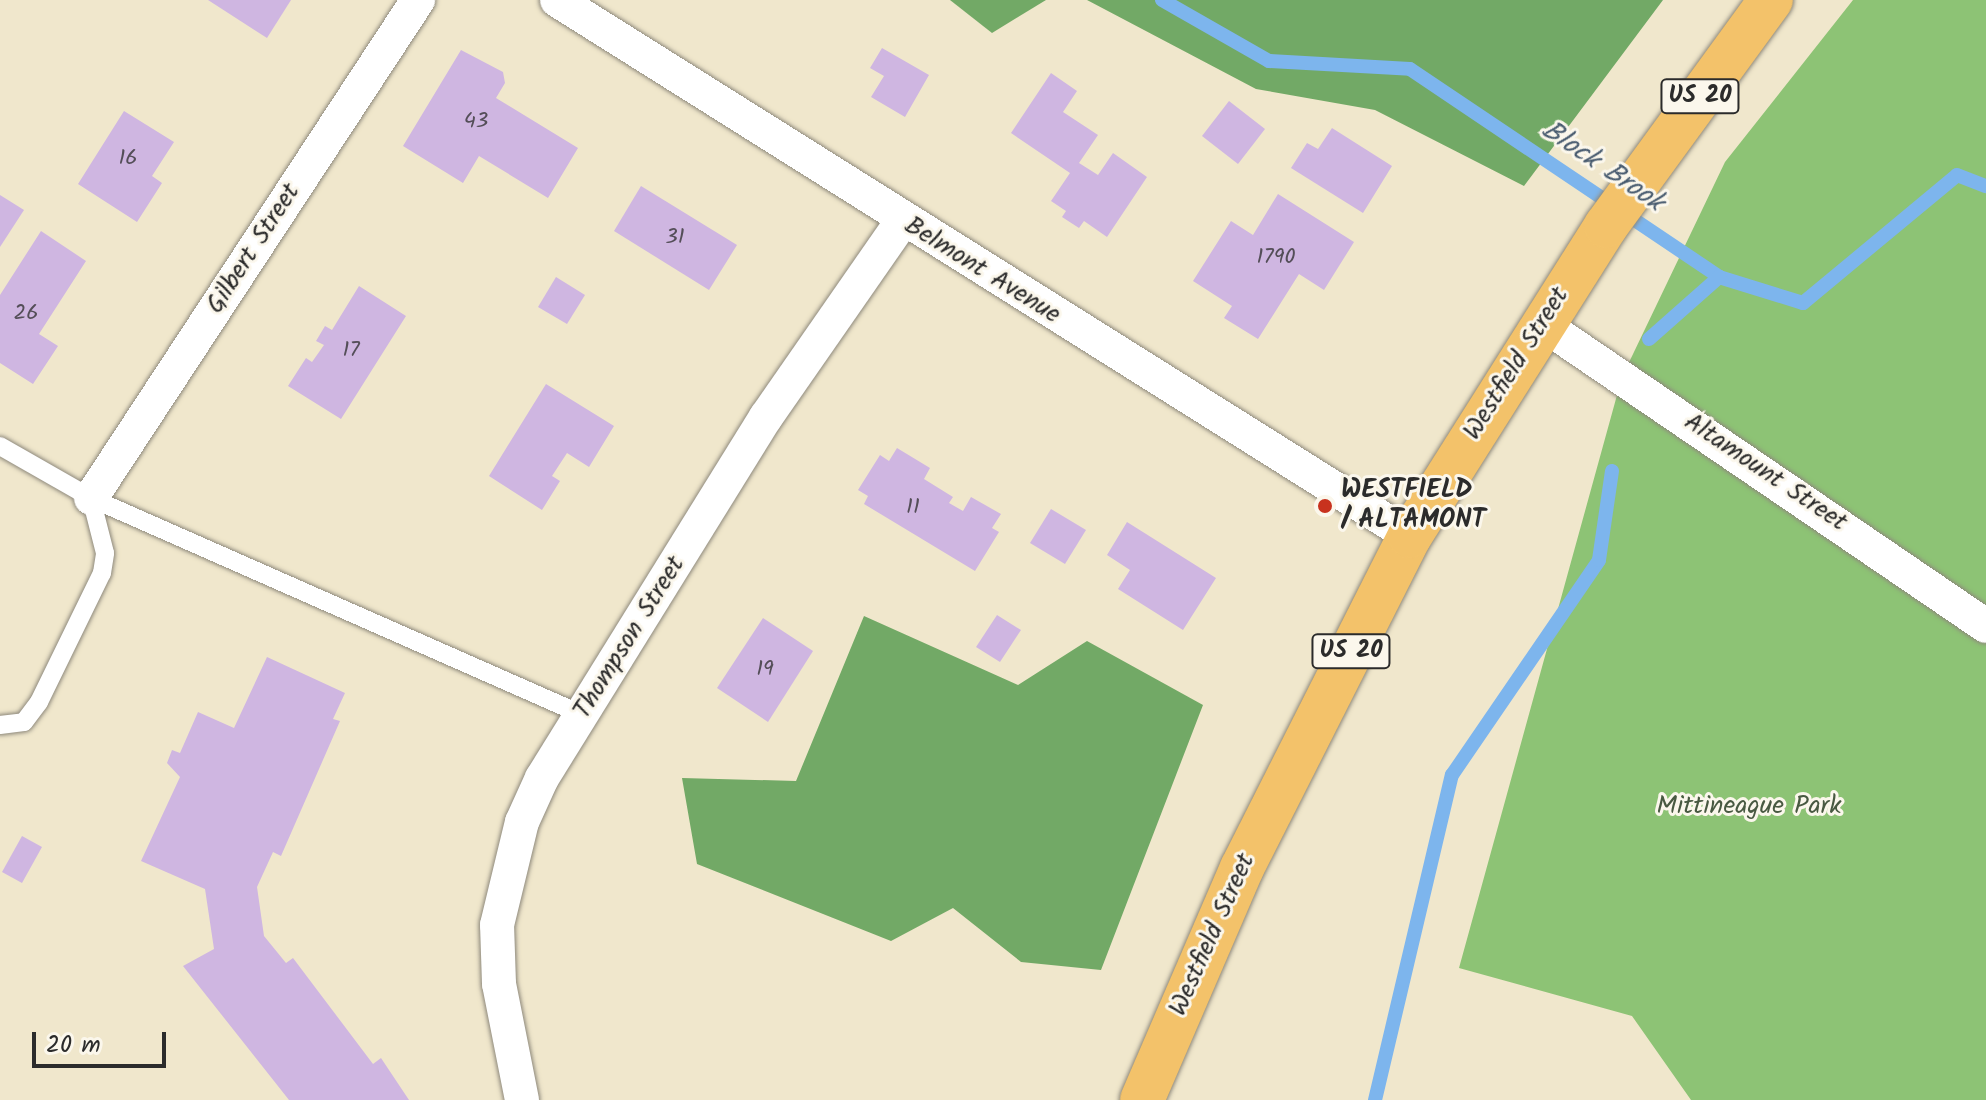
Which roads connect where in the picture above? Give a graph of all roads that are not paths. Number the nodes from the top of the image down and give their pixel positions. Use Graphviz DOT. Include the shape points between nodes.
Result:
graph roads {
  1 [pos="418,0"];
  2 [pos="557,0"];
  3 [pos="1771,0"];
  4 [pos="902,221"];
  5 [pos="1541,323"];
  6 [pos="0,446"];
  7 [pos="91,498"];
  8 [pos="1410,536"];
  9 [pos="1986,626"];
  10 [pos="583,715"];
  11 [pos="0,725"];
  12 [pos="522,1100"];
  13 [pos="1142,1100"];
  1 -- 7 [label="street, Gilbert Street"];
  2 -- 4 [label="street, Belmont Avenue"];
  3 -- 5 [label="main road, Westfield Street / US 20" via="1617,209"];
  4 -- 8 [label="street, Belmont Avenue"];
  4 -- 10 [label="street, Thompson Street" via="808,350"];
  5 -- 8 [label="main road, Westfield Street / US 20"];
  5 -- 9 [label="street, Altamount Street"];
  6 -- 7 [label="lane"];
  7 -- 10 [label="lane"];
  7 -- 11 [label="lane" via="105,553 102,573 39,702 24,722"];
  8 -- 13 [label="main road, Westfield Street / US 20" via="1242,868"];
  10 -- 12 [label="street, Thompson Street" via="532,800 501,890 499,984"];
}
